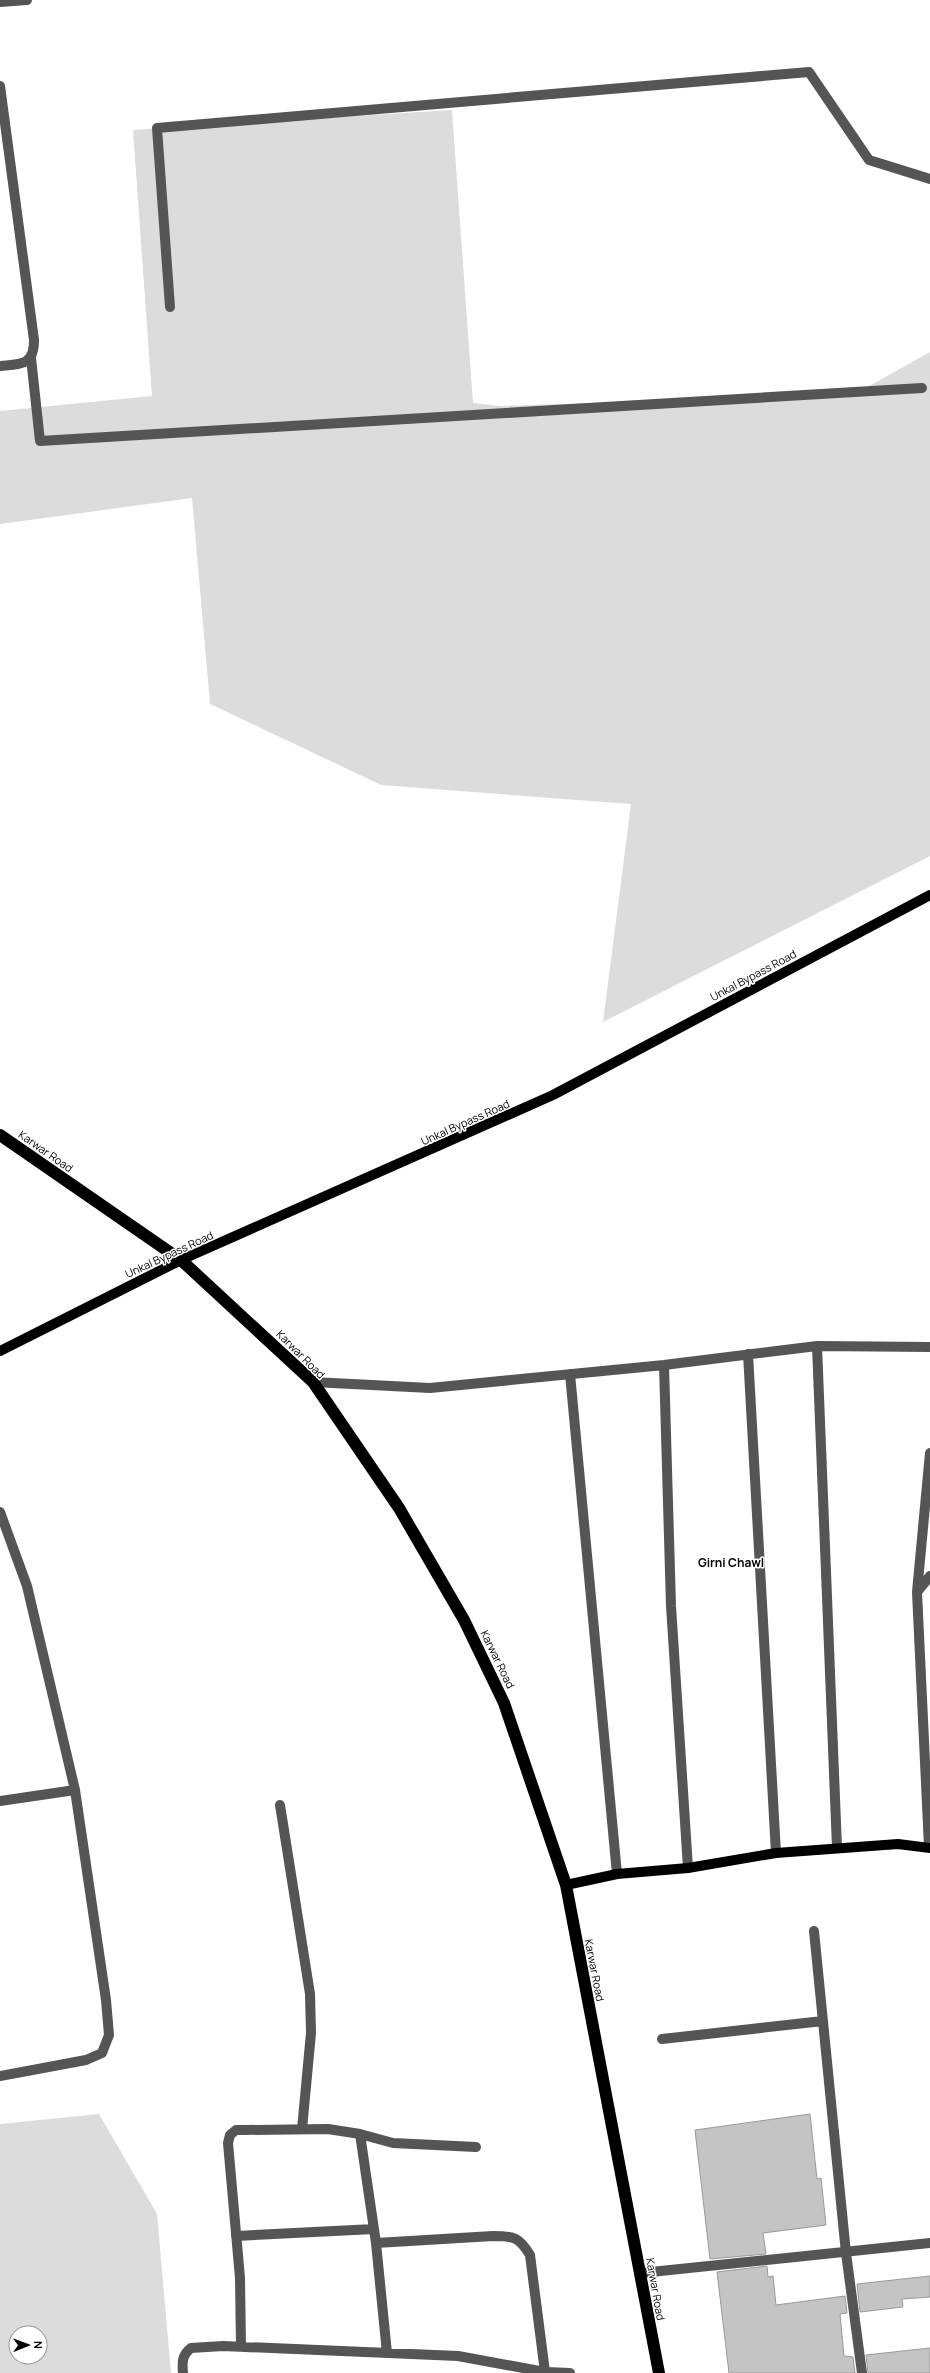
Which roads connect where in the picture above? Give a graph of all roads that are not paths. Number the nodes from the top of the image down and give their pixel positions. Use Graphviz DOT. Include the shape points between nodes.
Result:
graph roads {
  1 [pos="27,0"];
  2 [pos="0,2"];
  3 [pos="0,86"];
  4 [pos="930,179"];
  5 [pos="170,307"];
  6 [pos="31,358"];
  7 [pos="0,366"];
  8 [pos="922,388"];
  9 [pos="930,895"];
  10 [pos="0,1135"];
  11 [pos="181,1260"];
  12 [pos="817,1346"];
  13 [pos="930,1347"];
  14 [pos="0,1351"];
  15 [pos="748,1354"];
  16 [pos="664,1365"];
  17 [pos="570,1374"];
  18 [pos="313,1382"];
  19 [pos="930,1452"];
  20 [pos="0,1512"];
  21 [pos="930,1576"];
  22 [pos="917,1592"];
  23 [pos="75,1790"];
  24 [pos="0,1801"];
  25 [pos="280,1805"];
  26 [pos="837,1848"];
  27 [pos="930,1848"];
  28 [pos="776,1853"];
  29 [pos="688,1868"];
  30 [pos="617,1874"];
  31 [pos="566,1886"];
  32 [pos="814,1931"];
  33 [pos="823,2021"];
  34 [pos="662,2039"];
  35 [pos="0,2076"];
  36 [pos="302,2129"];
  37 [pos="360,2134"];
  38 [pos="476,2147"];
  39 [pos="374,2229"];
  40 [pos="236,2236"];
  41 [pos="376,2243"];
  42 [pos="930,2244"];
  43 [pos="846,2253"];
  44 [pos="641,2273"];
  45 [pos="241,2347"];
  46 [pos="387,2353"];
  47 [pos="545,2372"];
  48 [pos="184,2373"];
  49 [pos="570,2373"];
  50 [pos="659,2373"];
  51 [pos="862,2373"];
  1 -- 2 [label="street"];
  3 -- 6 [label="street" via="34,340"];
  4 -- 5 [label="street" via="869,160 809,72 157,128"];
  6 -- 7 [label="street" via="18,364"];
  6 -- 8 [label="street" via="40,441"];
  9 -- 11 [label="main road, Unkal Bypass Road" via="553,1096"];
  10 -- 11 [label="highway, Karwar Road"];
  11 -- 14 [label="main road, Unkal Bypass Road"];
  11 -- 18 [label="highway, Karwar Road"];
  12 -- 13 [label="street"];
  12 -- 15 [label="street"];
  12 -- 26 [label="street"];
  15 -- 16 [label="street"];
  15 -- 28 [label="street"];
  16 -- 17 [label="street"];
  16 -- 29 [label="street" via="671,1606"];
  17 -- 18 [label="street" via="430,1388"];
  17 -- 30 [label="street"];
  18 -- 31 [label="highway, Karwar Road" via="399,1508 464,1620 504,1703"];
  19 -- 22 [label="street"];
  20 -- 23 [label="street" via="28,1586"];
  21 -- 22 [label="street"];
  22 -- 27 [label="street"];
  23 -- 24 [label="street"];
  23 -- 35 [label="street" via="109,2035 102,2053 86,2060"];
  25 -- 36 [label="street" via="310,1994 311,2032"];
  26 -- 27 [label="main road" via="898,1844"];
  26 -- 28 [label="main road"];
  28 -- 29 [label="main road"];
  29 -- 30 [label="main road"];
  30 -- 31 [label="main road"];
  31 -- 44 [label="highway, Karwar Road"];
  32 -- 33 [label="street"];
  33 -- 34 [label="street"];
  33 -- 43 [label="street"];
  36 -- 37 [label="street" via="328,2129"];
  36 -- 40 [label="street" via="236,2130 230,2135 228,2143"];
  37 -- 38 [label="street" via="393,2143"];
  37 -- 39 [label="street"];
  39 -- 40 [label="street"];
  39 -- 41 [label="street"];
  40 -- 45 [label="street" via="240,2278"];
  41 -- 46 [label="street"];
  41 -- 47 [label="street" via="493,2236 511,2236 522,2242 530,2255"];
  42 -- 43 [label="street"];
  43 -- 44 [label="street"];
  43 -- 51 [label="street"];
  44 -- 50 [label="highway, Karwar Road"];
  45 -- 46 [label="street"];
  45 -- 48 [label="street" via="191,2348 184,2354"];
  46 -- 47 [label="street" via="458,2356"];
  47 -- 49 [label="street"];
}
